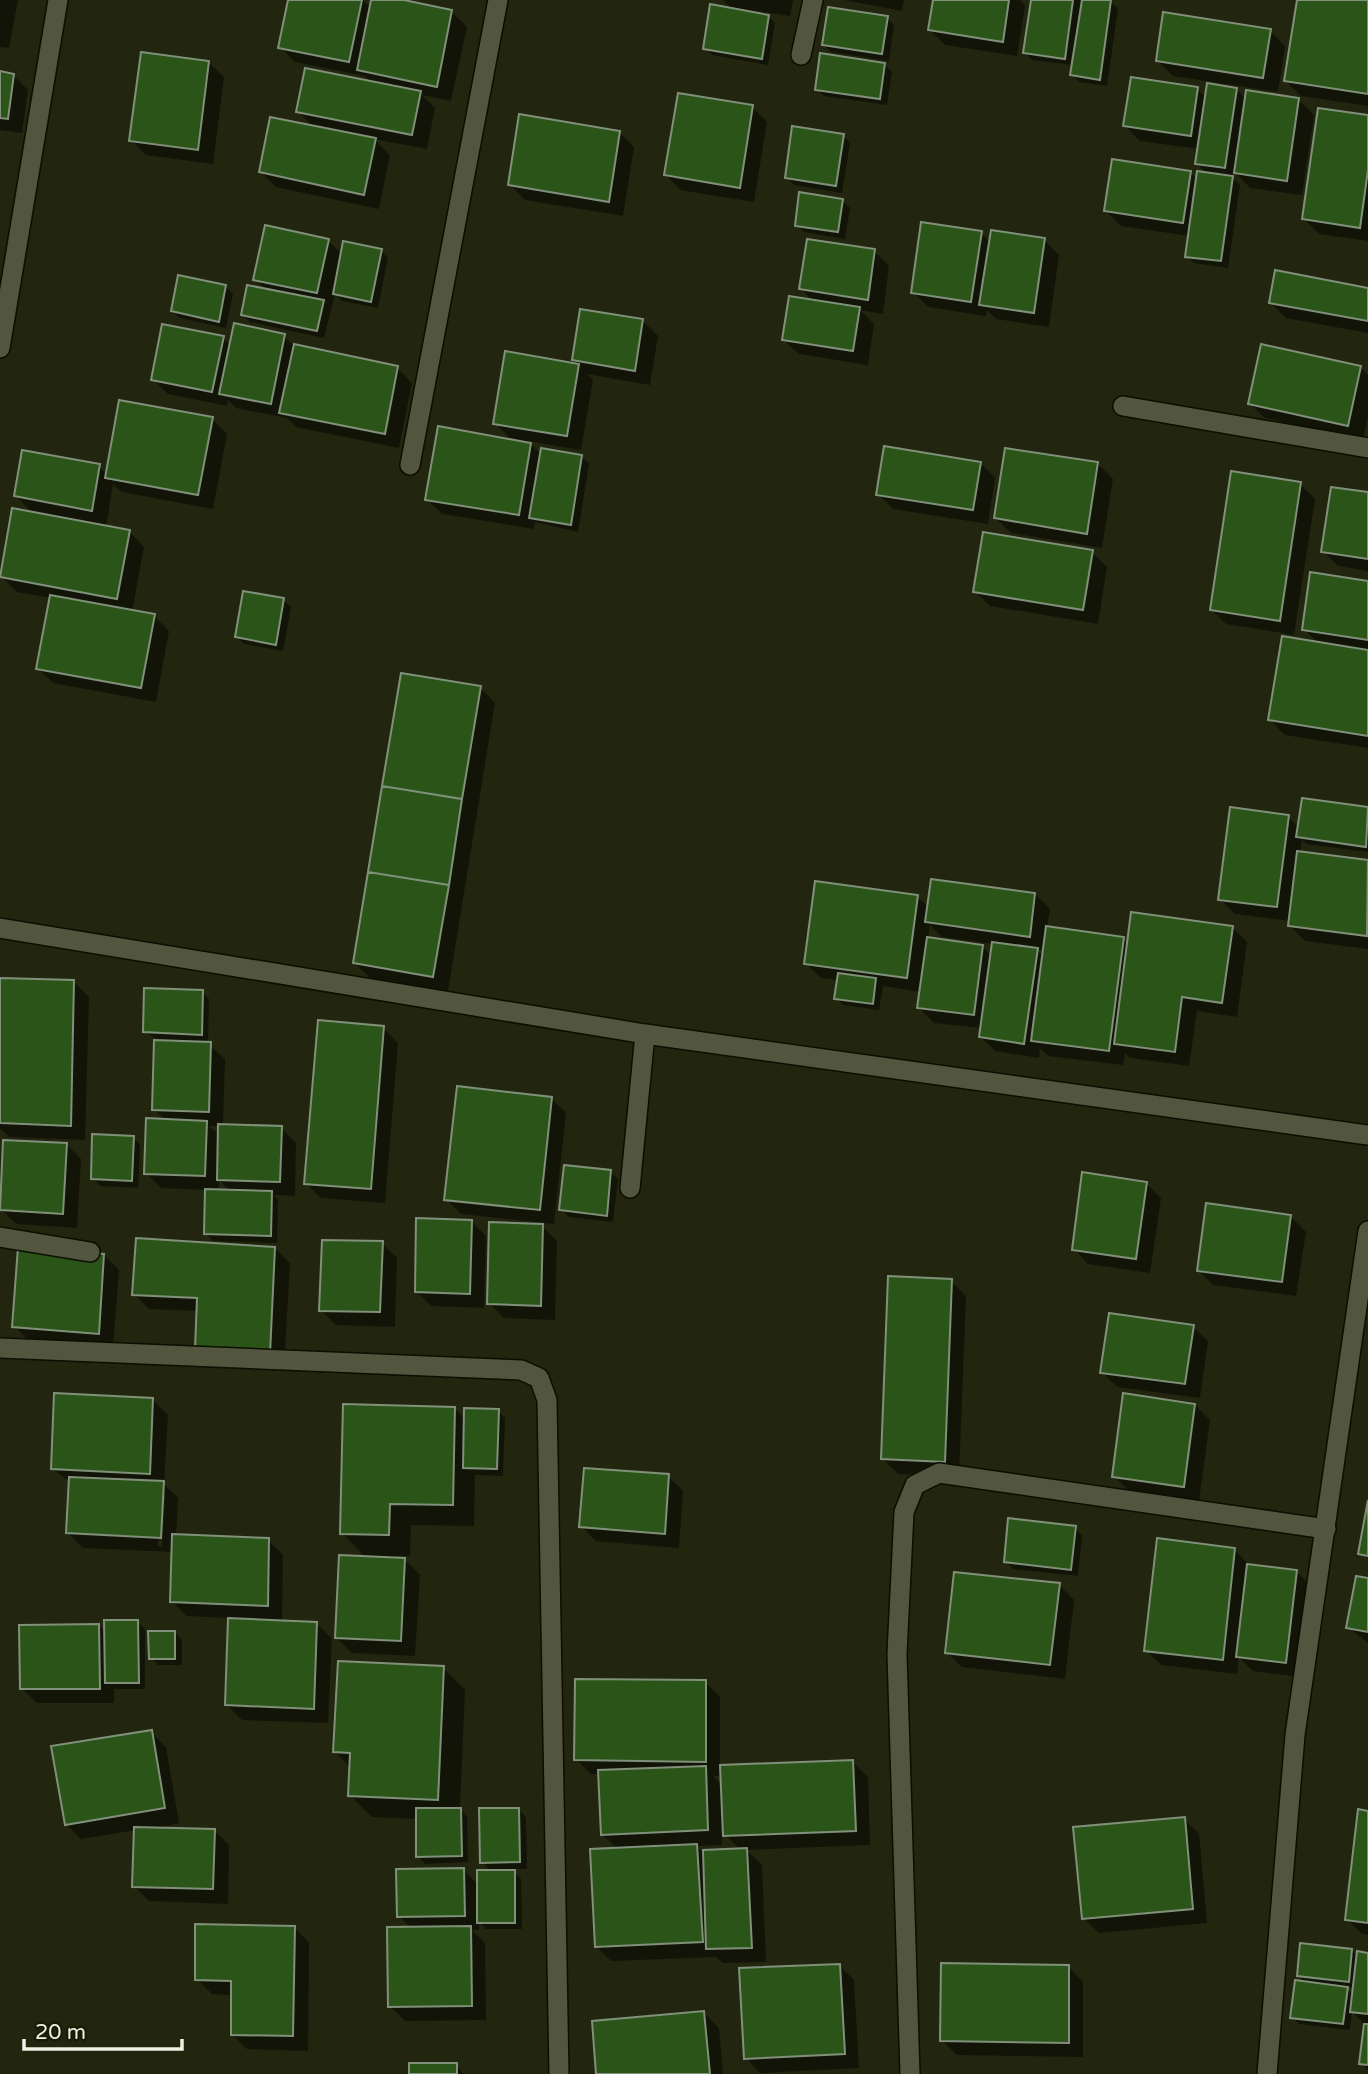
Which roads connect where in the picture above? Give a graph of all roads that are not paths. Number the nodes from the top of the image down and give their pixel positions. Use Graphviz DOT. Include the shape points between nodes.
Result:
graph roads {
  1 [pos="58,0"];
  2 [pos="498,0"];
  3 [pos="813,0"];
  4 [pos="800,55"];
  5 [pos="0,348"];
  6 [pos="1123,406"];
  7 [pos="1368,448"];
  8 [pos="410,465"];
  9 [pos="0,928"];
  10 [pos="645,1034"];
  11 [pos="1368,1135"];
  12 [pos="630,1188"];
  13 [pos="1368,1231"];
  14 [pos="0,1237"];
  15 [pos="90,1252"];
  16 [pos="0,1349"];
  17 [pos="1326,1530"];
  18 [pos="559,2074"];
  19 [pos="910,2074"];
  20 [pos="1266,2074"];
  1 -- 5 [label="street"];
  2 -- 8 [label="street"];
  3 -- 4 [label="street"];
  6 -- 7 [label="street"];
  9 -- 10 [label="street"];
  10 -- 11 [label="street"];
  10 -- 12 [label="street"];
  13 -- 17 [label="street"];
  14 -- 15 [label="street"];
  16 -- 18 [label="street" via="521,1370 539,1378 547,1400"];
  17 -- 19 [label="street" via="939,1473 915,1485 904,1512 897,1654"];
  17 -- 20 [label="street" via="1295,1735"];
}
